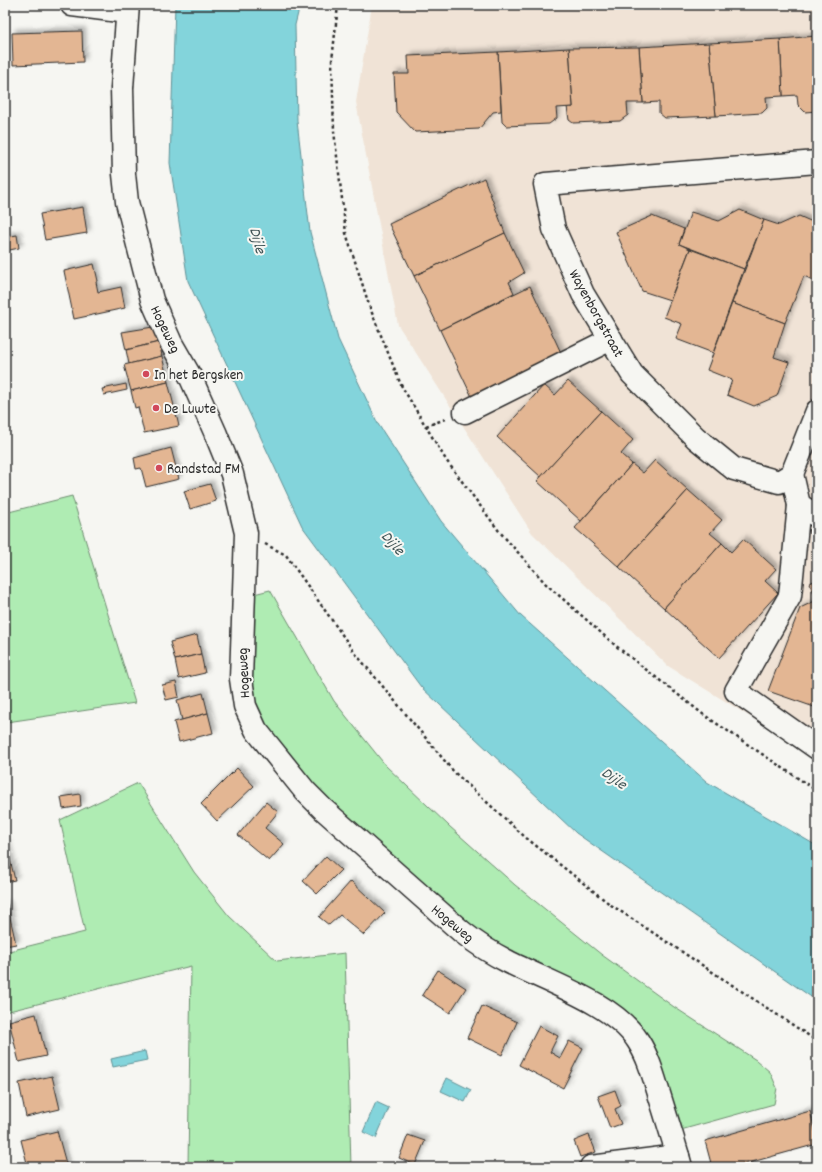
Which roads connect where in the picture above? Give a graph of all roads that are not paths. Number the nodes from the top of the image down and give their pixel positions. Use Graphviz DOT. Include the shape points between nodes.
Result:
graph roads {
  1 [pos="72,5"];
  2 [pos="127,9"];
  3 [pos="817,162"];
  4 [pos="610,339"];
  5 [pos="817,411"];
  6 [pos="465,412"];
  7 [pos="792,474"];
  8 [pos="808,510"];
  9 [pos="817,748"];
  10 [pos="680,1162"];
  11 [pos="591,1167"];
  1 -- 2 [label="street"];
  2 -- 10 [label="street, Hogeweg" via="122,88 127,202 152,300 171,343 190,376 232,474 246,533 241,679 245,706 256,730 314,800 462,932 483,948 598,1006 627,1028 647,1057"];
  3 -- 4 [label="street, Wayenborgstraat" via="546,184 554,229 583,294"];
  4 -- 6 [label="street"];
  4 -- 7 [label="street, Wayenborgstraat" via="632,374 696,438 734,469 779,482"];
  5 -- 7 [label="street"];
  7 -- 8 [label="street"];
  8 -- 9 [label="street" via="790,596 736,691"];
  10 -- 11 [label="street"];
}
